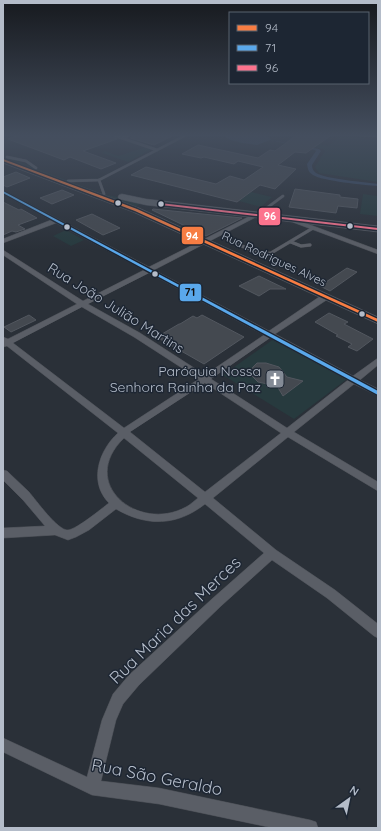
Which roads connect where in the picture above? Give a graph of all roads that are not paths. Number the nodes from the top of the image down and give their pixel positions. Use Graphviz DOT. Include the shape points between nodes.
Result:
graph roads {
  1 [pos="42,173"];
  2 [pos="48,173"];
  3 [pos="112,173"];
  4 [pos="98,180"];
  5 [pos="68,181"];
  6 [pos="3,192"];
  7 [pos="104,194"];
  8 [pos="283,196"];
  9 [pos="146,202"];
  10 [pos="136,210"];
  11 [pos="256,215"];
  12 [pos="289,219"];
  13 [pos="55,221"];
  14 [pos="312,228"];
  15 [pos="378,229"];
  16 [pos="3,241"];
  17 [pos="207,242"];
  18 [pos="291,242"];
  19 [pos="239,244"];
  20 [pos="310,245"];
  21 [pos="3,252"];
  22 [pos="378,252"];
  23 [pos="148,270"];
  24 [pos="325,297"];
  25 [pos="82,304"];
  26 [pos="378,321"];
  27 [pos="270,333"];
  28 [pos="5,342"];
  29 [pos="378,360"];
  30 [pos="205,379"];
  31 [pos="354,380"];
  32 [pos="378,392"];
  33 [pos="124,432"];
  34 [pos="288,433"];
  35 [pos="3,474"];
  36 [pos="378,487"];
  37 [pos="206,498"];
  38 [pos="115,504"];
  39 [pos="57,530"];
  40 [pos="3,533"];
  41 [pos="272,553"];
  42 [pos="378,632"];
  43 [pos="3,745"];
  44 [pos="92,787"];
  45 [pos="310,828"];
  1 -- 10 [label="main road, Rua Rodrigues Alves"];
  2 -- 5 [label="main road, Rua Rodrigues Alves"];
  3 -- 4 [label="lane"];
  4 -- 5 [label="lane"];
  4 -- 7 [label="lane"];
  5 -- 7 [label="main road, Rua Rodrigues Alves"];
  6 -- 13 [label="street"];
  7 -- 9 [label="main road, Rua Rodrigues Alves"];
  8 -- 11 [label="lane"];
  9 -- 10 [label="main road" via="140,204"];
  9 -- 11 [label="main road, Rua Rodrigues Alves"];
  10 -- 17 [label="main road, Rua Rodrigues Alves"];
  11 -- 12 [label="main road, Rua Rodrigues Alves"];
  11 -- 17 [label="street"];
  12 -- 14 [label="street"];
  12 -- 15 [label="main road, Rua Rodrigues Alves"];
  13 -- 16 [label="street"];
  13 -- 23 [label="street"];
  14 -- 18 [label="lane"];
  14 -- 22 [label="street"];
  17 -- 23 [label="street"];
  17 -- 24 [label="main road, Rua Rodrigues Alves"];
  18 -- 19 [label="lane" via="271,253 263,254"];
  18 -- 20 [label="lane" via="301,246"];
  21 -- 25 [label="street, Rua João Julião Martins"];
  23 -- 25 [label="street"];
  23 -- 27 [label="street"];
  24 -- 26 [label="main road, Rua Rodrigues Alves"];
  24 -- 27 [label="street"];
  25 -- 28 [label="street"];
  25 -- 30 [label="street, Rua João Julião Martins" via="137,335"];
  27 -- 30 [label="street"];
  27 -- 31 [label="street"];
  28 -- 33 [label="street"];
  29 -- 31 [label="street"];
  30 -- 33 [label="street"];
  30 -- 34 [label="street, Rua João Julião Martins"];
  31 -- 32 [label="street"];
  31 -- 34 [label="street"];
  33 -- 37 [label="street"];
  33 -- 38 [label="street" via="106,456 102,470 104,488"];
  34 -- 36 [label="street, Rua João Julião Martins"];
  34 -- 37 [label="street"];
  35 -- 39 [label="street"];
  37 -- 38 [label="street" via="190,510 158,518 137,515"];
  37 -- 41 [label="street"];
  38 -- 39 [label="street" via="70,535"];
  39 -- 40 [label="street"];
  41 -- 42 [label="street" via="331,594"];
  41 -- 44 [label="street, Rua Maria das Merces" via="134,680 118,698 109,720"];
  43 -- 44 [label="street, Rua São Geraldo"];
  44 -- 45 [label="street, Rua São Geraldo" via="159,796"];
}
